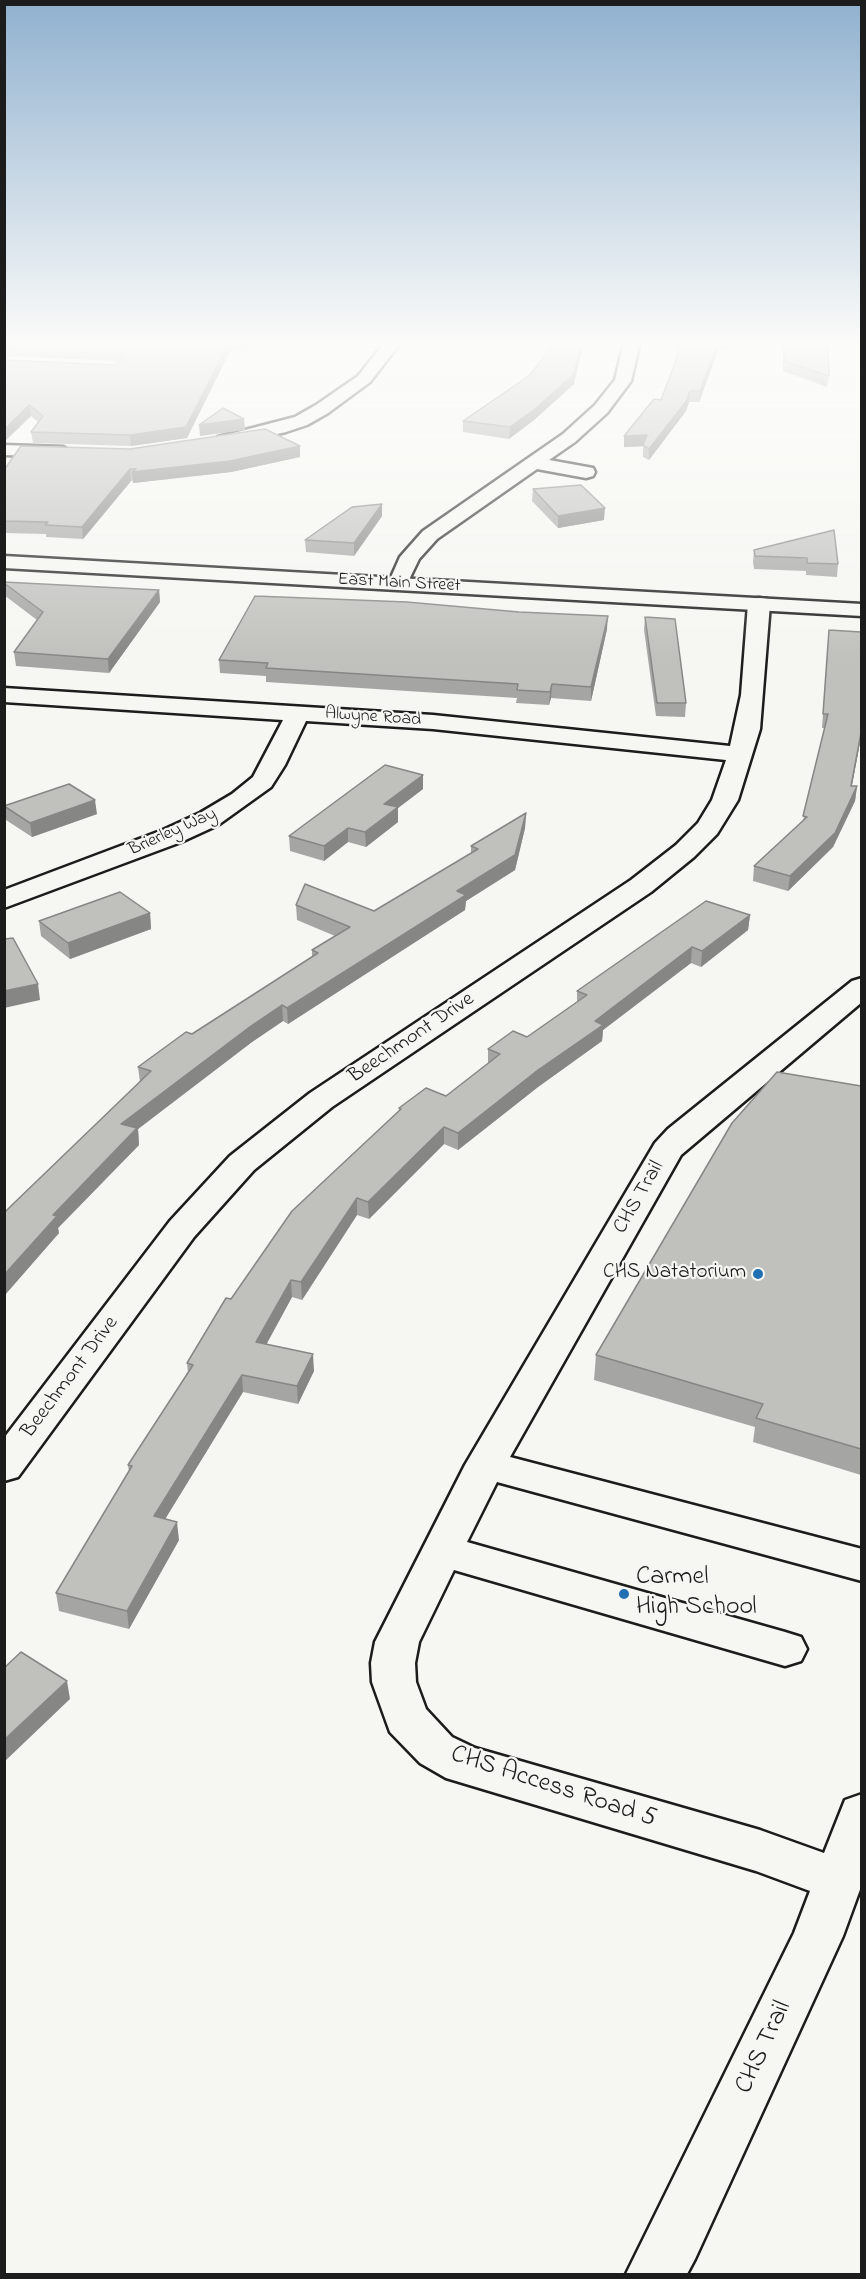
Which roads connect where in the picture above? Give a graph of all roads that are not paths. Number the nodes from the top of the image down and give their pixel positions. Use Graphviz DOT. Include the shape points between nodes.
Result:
graph roads {
  1 [pos="555,448"];
  2 [pos="4,450"];
  3 [pos="85,453"];
  4 [pos="534,463"];
  5 [pos="586,472"];
  6 [pos="4,562"];
  7 [pos="398,584"];
  8 [pos="861,599"];
  9 [pos="759,603"];
  10 [pos="794,606"];
  11 [pos="861,610"];
  12 [pos="4,695"];
  13 [pos="298,713"];
  14 [pos="741,754"];
  15 [pos="4,900"];
  16 [pos="861,987"];
  17 [pos="485,1465"];
  18 [pos="4,1467"];
  19 [pos="442,1551"];
  20 [pos="861,1565"];
  21 [pos="785,1649"];
  22 [pos="853,1844"];
  23 [pos="655,2274"];
  1 -- 4 [label="street"];
  2 -- 3 [label="street"];
  4 -- 5 [label="street"];
  4 -- 7 [label="street" via="430,535 410,557"];
  6 -- 7 [label="street, East Main Street"];
  7 -- 9 [label="street, East Main Street"];
  8 -- 10 [label="street, East Main Street"];
  9 -- 10 [label="street, East Main Street"];
  9 -- 14 [label="street, Beechmont Drive" via="753,696"];
  10 -- 11 [label="street, East Main Street"];
  12 -- 13 [label="street, Alwyne Road"];
  13 -- 14 [label="street, Alwyne Road" via="511,729"];
  13 -- 15 [label="street, Brierley Way" via="262,782 241,800 172,836"];
  14 -- 18 [label="street, Beechmont Drive" via="724,800 708,828 685,851 641,886 321,1100 242,1163 182,1229"];
  16 -- 17 [label="street, CHS Trail" via="673,1142"];
  17 -- 19 [label="street, CHS Access Road 5"];
  17 -- 20 [label="street"];
  19 -- 21 [label="street"];
  19 -- 22 [label="street, CHS Access Road 5" via="397,1642 393,1663 394,1683 406,1719 436,1750 462,1764 749,1847"];
  22 -- 23 [label="street, CHS Trail" via="818,1936"];
}
